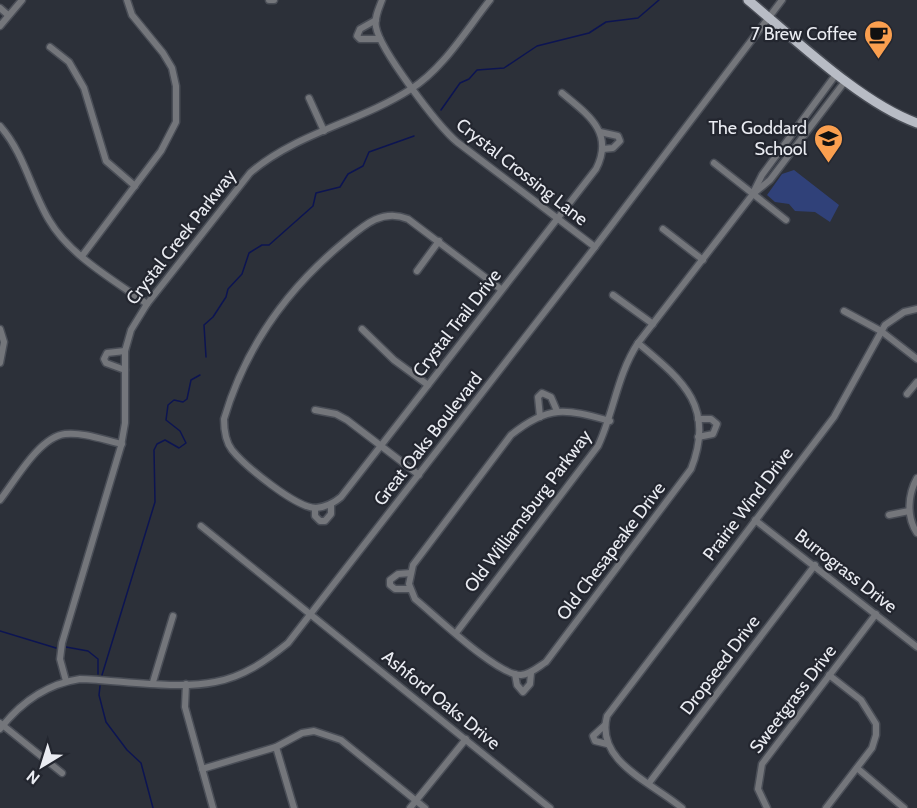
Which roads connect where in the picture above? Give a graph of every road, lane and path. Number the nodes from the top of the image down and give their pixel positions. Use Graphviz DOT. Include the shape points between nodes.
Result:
graph roads {
  1 [pos="22,0"];
  2 [pos="127,0"];
  3 [pos="268,0"];
  4 [pos="274,0"];
  5 [pos="382,0"];
  6 [pos="490,0"];
  7 [pos="748,0"];
  8 [pos="782,0"];
  9 [pos="0,8"];
  10 [pos="8,15"];
  11 [pos="769,17"];
  12 [pos="376,20"];
  13 [pos="0,26"];
  14 [pos="380,39"];
  15 [pos="50,47"];
  16 [pos="837,72"];
  17 [pos="846,80"];
  18 [pos="413,88"];
  19 [pos="562,93"];
  20 [pos="309,98"];
  21 [pos="803,117"];
  22 [pos="917,123"];
  23 [pos="812,124"];
  24 [pos="0,126"];
  25 [pos="324,131"];
  26 [pos="600,132"];
  27 [pos="603,149"];
  28 [pos="714,164"];
  29 [pos="135,186"];
  30 [pos="753,194"];
  31 [pos="557,218"];
  32 [pos="786,220"];
  33 [pos="663,229"];
  34 [pos="439,241"];
  35 [pos="596,248"];
  36 [pos="82,256"];
  37 [pos="702,260"];
  38 [pos="417,271"];
  39 [pos="502,290"];
  40 [pos="613,295"];
  41 [pos="147,304"];
  42 [pos="917,309"];
  43 [pos="844,311"];
  44 [pos="653,324"];
  45 [pos="0,328"];
  46 [pos="362,329"];
  47 [pos="881,331"];
  48 [pos="638,343"];
  49 [pos="125,351"];
  50 [pos="917,359"];
  51 [pos="0,363"];
  52 [pos="125,370"];
  53 [pos="917,382"];
  54 [pos="428,385"];
  55 [pos="907,394"];
  56 [pos="315,410"];
  57 [pos="557,411"];
  58 [pos="540,417"];
  59 [pos="698,419"];
  60 [pos="610,421"];
  61 [pos="698,437"];
  62 [pos="122,444"];
  63 [pos="382,447"];
  64 [pos="419,475"];
  65 [pos="917,478"];
  66 [pos="0,500"];
  67 [pos="330,504"];
  68 [pos="315,508"];
  69 [pos="909,511"];
  70 [pos="889,515"];
  71 [pos="755,520"];
  72 [pos="201,526"];
  73 [pos="917,533"];
  74 [pos="815,566"];
  75 [pos="411,573"];
  76 [pos="410,589"];
  77 [pos="876,614"];
  78 [pos="173,615"];
  79 [pos="311,615"];
  80 [pos="456,633"];
  81 [pos="917,647"];
  82 [pos="531,673"];
  83 [pos="515,674"];
  84 [pos="830,675"];
  85 [pos="66,681"];
  86 [pos="153,682"];
  87 [pos="186,684"];
  88 [pos="605,725"];
  89 [pos="1,726"];
  90 [pos="466,739"];
  91 [pos="607,744"];
  92 [pos="276,747"];
  93 [pos="857,768"];
  94 [pos="202,769"];
  95 [pos="62,773"];
  96 [pos="649,783"];
  97 [pos="416,801"];
  98 [pos="213,808"];
  99 [pos="294,808"];
  100 [pos="410,808"];
  101 [pos="425,808"];
  102 [pos="550,808"];
  103 [pos="682,808"];
  104 [pos="766,808"];
  105 [pos="826,808"];
  106 [pos="904,808"];
  1 -- 10 [label="street"];
  2 -- 29 [label="street" via="132,15 164,52 172,68 177,105 176,122 168,141"];
  3 -- 4 [label="street"];
  5 -- 12 [label="street"];
  6 -- 18 [label="street, Crystal Creek Parkway" via="442,61"];
  7 -- 11 [label="main road"];
  8 -- 11 [label="street, Great Oaks Boulevard"];
  9 -- 10 [label="street"];
  10 -- 13 [label="street"];
  11 -- 16 [label="main road"];
  11 -- 35 [label="street, Great Oaks Boulevard"];
  12 -- 14 [label="street"];
  12 -- 14 [label="street" via="360,29 357,36"];
  14 -- 18 [label="street, Crystal Crossing Lane"];
  15 -- 29 [label="street" via="69,62 84,88 106,160"];
  16 -- 17 [label="main road"];
  16 -- 21 [label="street, Old Williamsburg Parkway"];
  17 -- 22 [label="main road" via="887,110"];
  17 -- 23 [label="street, Old Williamsburg Parkway"];
  18 -- 25 [label="street, Crystal Creek Parkway"];
  18 -- 31 [label="street, Crystal Crossing Lane" via="449,135"];
  19 -- 26 [label="street" via="588,115"];
  20 -- 25 [label="street"];
  21 -- 23 [label="street"];
  21 -- 30 [label="street, Old Williamsburg Parkway"];
  23 -- 30 [label="street, Old Williamsburg Parkway" via="770,180"];
  24 -- 36 [label="street" via="15,147 49,220"];
  25 -- 41 [label="street, Crystal Creek Parkway" via="267,159 250,173"];
  26 -- 27 [label="street"];
  26 -- 27 [label="street, Crystal Trail Drive" via="618,136 620,141 613,148"];
  27 -- 31 [label="street, Crystal Trail Drive" via="596,169"];
  28 -- 30 [label="street"];
  29 -- 36 [label="street"];
  30 -- 32 [label="street"];
  30 -- 37 [label="street, Old Williamsburg Parkway"];
  31 -- 35 [label="street, Crystal Crossing Lane"];
  31 -- 39 [label="street, Crystal Trail Drive"];
  33 -- 37 [label="street"];
  34 -- 38 [label="street"];
  34 -- 39 [label="street"];
  34 -- 68 [label="street" via="401,216 384,216 369,222 305,277 257,342 228,407 224,429 227,440 242,459 291,499"];
  35 -- 64 [label="street, Great Oaks Boulevard"];
  36 -- 41 [label="street"];
  37 -- 44 [label="street, Old Williamsburg Parkway"];
  39 -- 54 [label="street, Crystal Trail Drive"];
  40 -- 44 [label="street"];
  41 -- 49 [label="street, Crystal Creek Parkway" via="131,330"];
  42 -- 47 [label="street, Prairie Wind Drive" via="892,318"];
  43 -- 47 [label="street"];
  44 -- 48 [label="street, Old Williamsburg Parkway"];
  45 -- 51 [label="street" via="4,342"];
  46 -- 54 [label="street"];
  47 -- 50 [label="street"];
  47 -- 71 [label="street, Prairie Wind Drive" via="834,417"];
  48 -- 59 [label="street, Old Chesapeake Drive" via="684,384"];
  48 -- 60 [label="street, Old Williamsburg Parkway" via="621,376"];
  49 -- 52 [label="street, Crystal Creek Parkway"];
  49 -- 52 [label="street" via="107,353 104,359"];
  52 -- 62 [label="street, Crystal Creek Parkway"];
  53 -- 55 [label="street"];
  54 -- 63 [label="street, Crystal Trail Drive"];
  56 -- 63 [label="street" via="340,416"];
  57 -- 58 [label="street, Old Chesapeake Drive"];
  57 -- 58 [label="street" via="551,397 542,393 538,397"];
  57 -- 60 [label="street, Old Chesapeake Drive"];
  58 -- 75 [label="street, Old Chesapeake Drive" via="511,435 413,565"];
  59 -- 61 [label="street, Old Chesapeake Drive"];
  59 -- 61 [label="street, Old Chesapeake Drive" via="711,419 717,424 713,434"];
  60 -- 80 [label="street, Old Williamsburg Parkway" via="598,446"];
  61 -- 82 [label="street, Old Chesapeake Drive" via="696,456 683,481 546,662"];
  62 -- 66 [label="street" via="72,434 52,438"];
  62 -- 85 [label="street, Crystal Creek Parkway" via="62,643 60,659"];
  63 -- 64 [label="street"];
  63 -- 67 [label="street, Crystal Trail Drive" via="348,490"];
  64 -- 79 [label="street, Great Oaks Boulevard"];
  65 -- 69 [label="street"];
  67 -- 68 [label="street"];
  67 -- 68 [label="street, Crystal Trail Drive" via="329,520 320,521"];
  69 -- 70 [label="street"];
  69 -- 73 [label="street"];
  71 -- 74 [label="street, Burrograss Drive"];
  71 -- 88 [label="street, Prairie Wind Drive" via="610,710"];
  72 -- 79 [label="street, Ashford Oaks Drive"];
  74 -- 77 [label="street, Burrograss Drive"];
  74 -- 96 [label="street, Dropseed Drive"];
  75 -- 76 [label="street, Old Chesapeake Drive"];
  75 -- 76 [label="street, Old Chesapeake Drive" via="398,574 390,580 394,589"];
  76 -- 80 [label="street, Old Chesapeake Drive" via="415,599"];
  77 -- 81 [label="street, Burrograss Drive"];
  77 -- 84 [label="street, Sweetgrass Drive"];
  78 -- 86 [label="street"];
  79 -- 87 [label="street, Great Oaks Boulevard" via="288,643 266,661 240,675"];
  79 -- 90 [label="street, Ashford Oaks Drive"];
  80 -- 83 [label="street, Old Chesapeake Drive" via="499,668"];
  82 -- 83 [label="street"];
  82 -- 83 [label="street, Old Chesapeake Drive" via="530,684 523,692"];
  84 -- 93 [label="street" via="861,700 876,724 872,748"];
  84 -- 104 [label="street, Sweetgrass Drive" via="762,764 758,789"];
  85 -- 86 [label="street, Great Oaks Boulevard"];
  85 -- 89 [label="street, Great Oaks Boulevard" via="29,699"];
  86 -- 87 [label="street, Great Oaks Boulevard"];
  87 -- 94 [label="street" via="185,707"];
  88 -- 91 [label="street"];
  88 -- 91 [label="street, Prairie Wind Drive" via="593,736 595,741"];
  89 -- 95 [label="street"];
  90 -- 97 [label="street"];
  90 -- 102 [label="street, Ashford Oaks Drive"];
  91 -- 96 [label="street, Prairie Wind Drive" via="614,756"];
  92 -- 94 [label="street"];
  92 -- 97 [label="street" via="302,733 327,734 341,740"];
  92 -- 99 [label="street"];
  93 -- 105 [label="street"];
  93 -- 106 [label="street"];
  94 -- 98 [label="street"];
  96 -- 103 [label="street, Prairie Wind Drive"];
  97 -- 100 [label="street"];
  97 -- 101 [label="street"];
}
